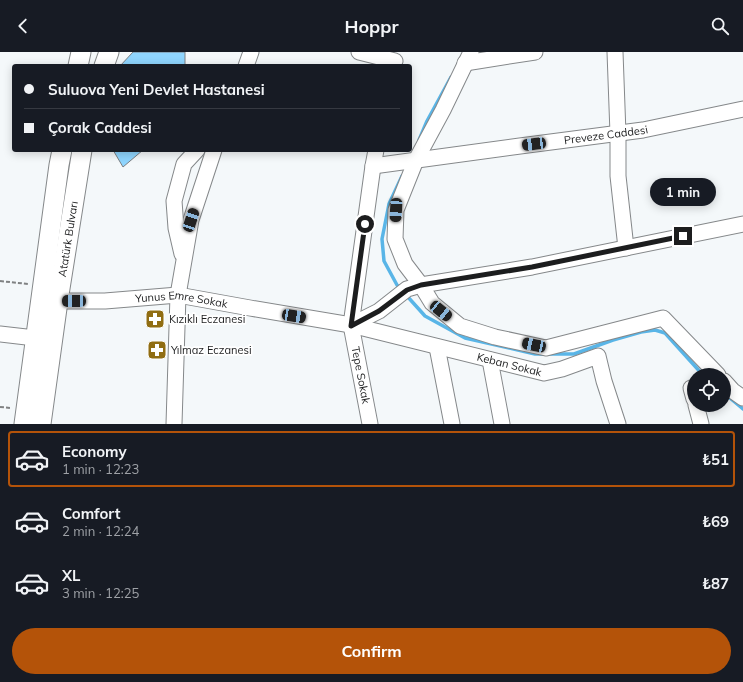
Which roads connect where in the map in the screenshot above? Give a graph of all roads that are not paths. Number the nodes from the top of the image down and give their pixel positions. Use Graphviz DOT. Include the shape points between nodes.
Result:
graph roads {
  1 [pos="81,52"];
  2 [pos="109,52"];
  3 [pos="251,52"];
  4 [pos="359,52"];
  5 [pos="535,52"];
  6 [pos="615,52"];
  7 [pos="468,58"];
  8 [pos="396,60"];
  9 [pos="78,64"];
  10 [pos="105,64"];
  11 [pos="247,64"];
  12 [pos="743,109"];
  13 [pos="618,134"];
  14 [pos="62,152"];
  15 [pos="82,152"];
  16 [pos="195,152"];
  17 [pos="213,152"];
  18 [pos="376,152"];
  19 [pos="416,160"];
  20 [pos="373,166"];
  21 [pos="743,224"];
  22 [pos="626,248"];
  23 [pos="183,262"];
  24 [pos="421,285"];
  25 [pos="178,295"];
  26 [pos="58,301"];
  27 [pos="351,326"];
  28 [pos="0,334"];
  29 [pos="35,338"];
  30 [pos="437,347"];
  31 [pos="490,360"];
  32 [pos="711,368"];
  33 [pos="731,389"];
  34 [pos="743,398"];
  35 [pos="698,412"];
  36 [pos="24,424"];
  37 [pos="41,424"];
  38 [pos="174,424"];
  39 [pos="370,424"];
  40 [pos="452,424"];
  41 [pos="502,424"];
  42 [pos="618,424"];
  43 [pos="701,424"];
  1 -- 9 [label="main road"];
  2 -- 10 [label="main road"];
  3 -- 11 [label="street"];
  4 -- 8 [label="street"];
  5 -- 7 [label="street"];
  6 -- 13 [label="street"];
  7 -- 19 [label="street"];
  12 -- 13 [label="street, Preveze Caddesi"];
  13 -- 19 [label="street, Preveze Caddesi"];
  13 -- 22 [label="street" via="618,176"];
  14 -- 29 [label="main road, Atatürk Bulvarı"];
  15 -- 26 [label="main road, Atatürk Bulvarı"];
  16 -- 23 [label="street" via="184,164 174,201"];
  17 -- 23 [label="street" via="191,220"];
  18 -- 20 [label="street, Tepe Sokak"];
  19 -- 20 [label="street, Preveze Caddesi"];
  19 -- 24 [label="street" via="396,210 395,239 405,264"];
  20 -- 27 [label="street, Tepe Sokak"];
  21 -- 22 [label="street"];
  22 -- 24 [label="street" via="532,267"];
  23 -- 25 [label="street"];
  24 -- 27 [label="street" via="407,290 379,311"];
  24 -- 32 [label="street" via="432,303 460,326 546,348 663,318"];
  25 -- 26 [label="street, Yunus Emre Sokak"];
  25 -- 27 [label="street, Yunus Emre Sokak"];
  25 -- 38 [label="street"];
  26 -- 37 [label="main road, Atatürk Bulvarı"];
  27 -- 30 [label="street, Keban Sokak"];
  27 -- 39 [label="street, Tepe Sokak"];
  28 -- 29 [label="street"];
  29 -- 36 [label="main road, Atatürk Bulvarı"];
  30 -- 31 [label="street, Keban Sokak"];
  30 -- 40 [label="street"];
  31 -- 41 [label="street"];
  31 -- 42 [label="street, Keban Sokak" via="544,373 598,356"];
  33 -- 34 [label="street"];
  35 -- 43 [label="street"];
}
